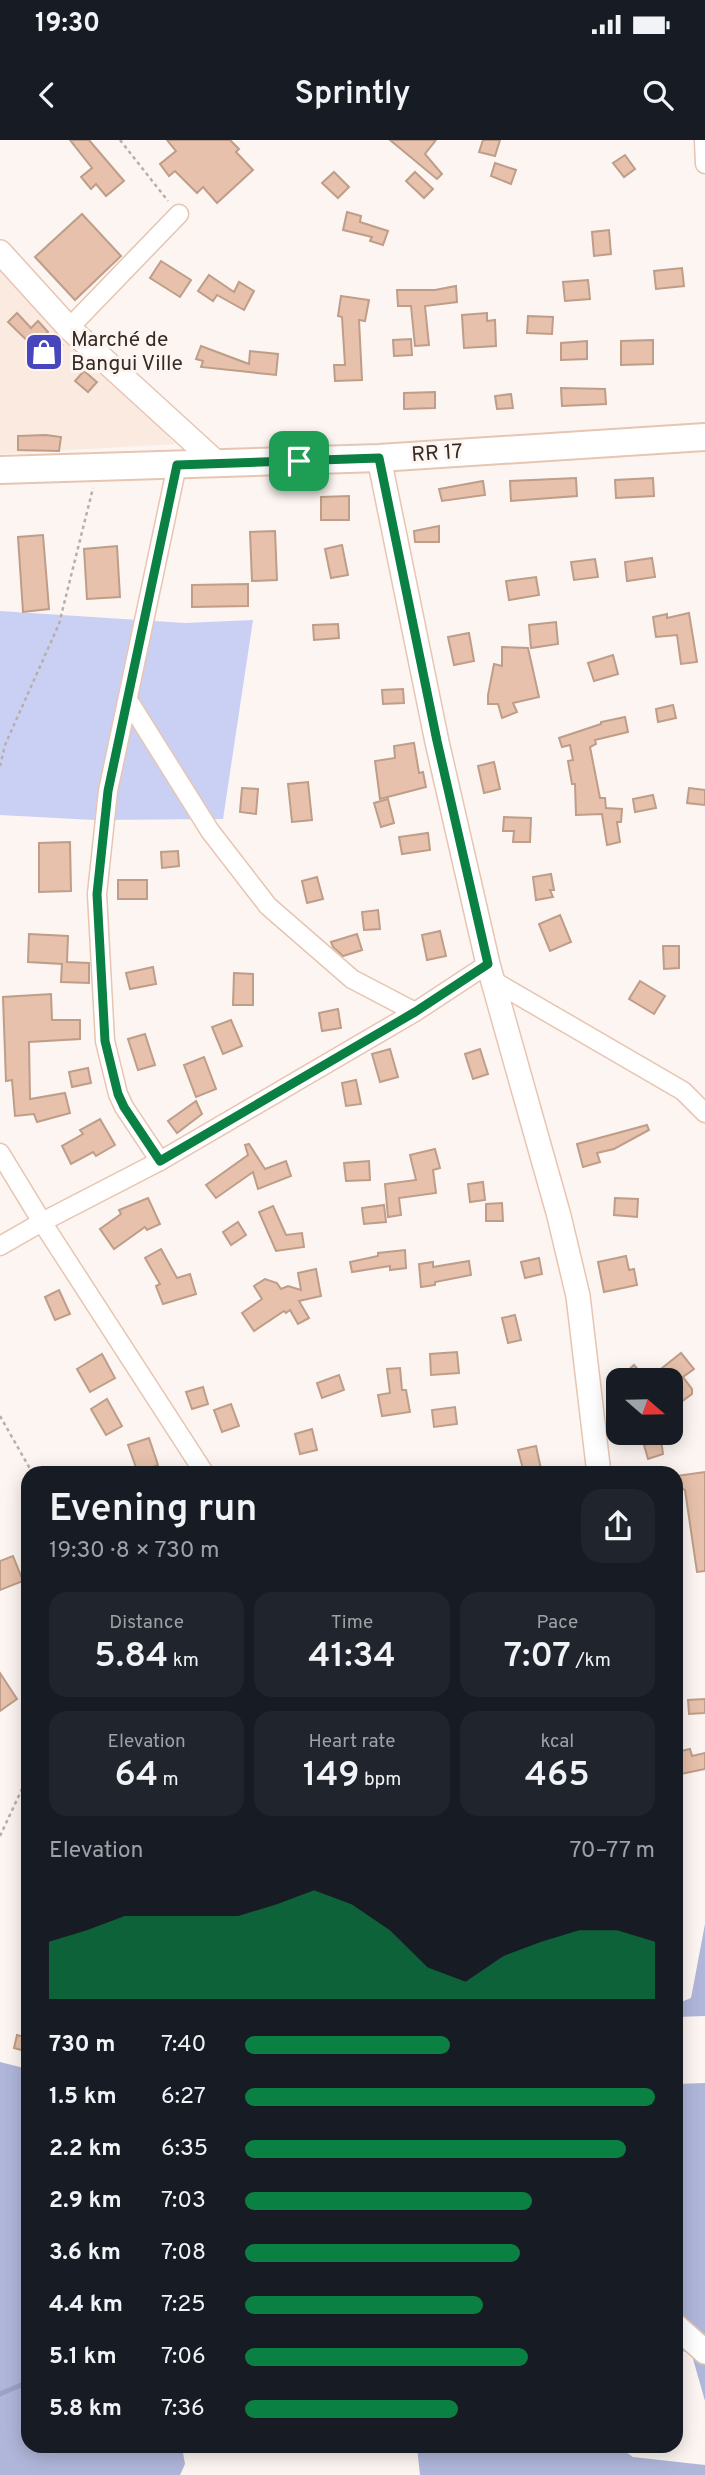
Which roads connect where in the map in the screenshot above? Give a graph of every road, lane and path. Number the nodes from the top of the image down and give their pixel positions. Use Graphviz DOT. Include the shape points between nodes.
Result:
graph roads {
  1 [pos="120,140"];
  2 [pos="704,140"];
  3 [pos="705,164"];
  4 [pos="179,214"];
  5 [pos="0,252"];
  6 [pos="69,328"];
  7 [pos="705,437"];
  8 [pos="379,458"];
  9 [pos="218,464"];
  10 [pos="177,465"];
  11 [pos="98,468"];
  12 [pos="0,470"];
  13 [pos="128,700"];
  14 [pos="0,766"];
  15 [pos="490,972"];
  16 [pos="415,1012"];
  17 [pos="705,1113"];
  18 [pos="0,1153"];
  19 [pos="160,1161"];
  20 [pos="42,1222"];
  21 [pos="0,1246"];
  22 [pos="0,1416"];
  23 [pos="28,1466"];
  24 [pos="200,1466"];
  25 [pos="598,1466"];
  26 [pos="21,1792"];
  27 [pos="0,1836"];
  28 [pos="683,2332"];
  29 [pos="705,2352"];
  1 -- 4 [label="path"];
  2 -- 3 [label="street"];
  4 -- 6 [label="street"];
  5 -- 6 [label="street"];
  6 -- 9 [label="street"];
  7 -- 8 [label="main road, RR 17 / RR 17"];
  8 -- 9 [label="main road, RR 17 / RR 17"];
  8 -- 15 [label="street"];
  9 -- 10 [label="main road, RR 17 / RR 17"];
  10 -- 11 [label="main road, RR 17 / RR 17"];
  10 -- 13 [label="street"];
  11 -- 12 [label="main road, RR 17 / RR 17"];
  11 -- 14 [label="path" via="59,624"];
  13 -- 16 [label="street" via="210,831 268,906 352,979"];
  13 -- 19 [label="street" via="108,791 97,894 105,1041 118,1094"];
  15 -- 16 [label="street"];
  15 -- 17 [label="street" via="683,1091"];
  15 -- 25 [label="street" via="578,1296"];
  16 -- 19 [label="street"];
  18 -- 20 [label="street"];
  19 -- 20 [label="street"];
  20 -- 21 [label="street"];
  20 -- 24 [label="street"];
  22 -- 23 [label="path"];
  26 -- 27 [label="path"];
  28 -- 29 [label="street"];
}
